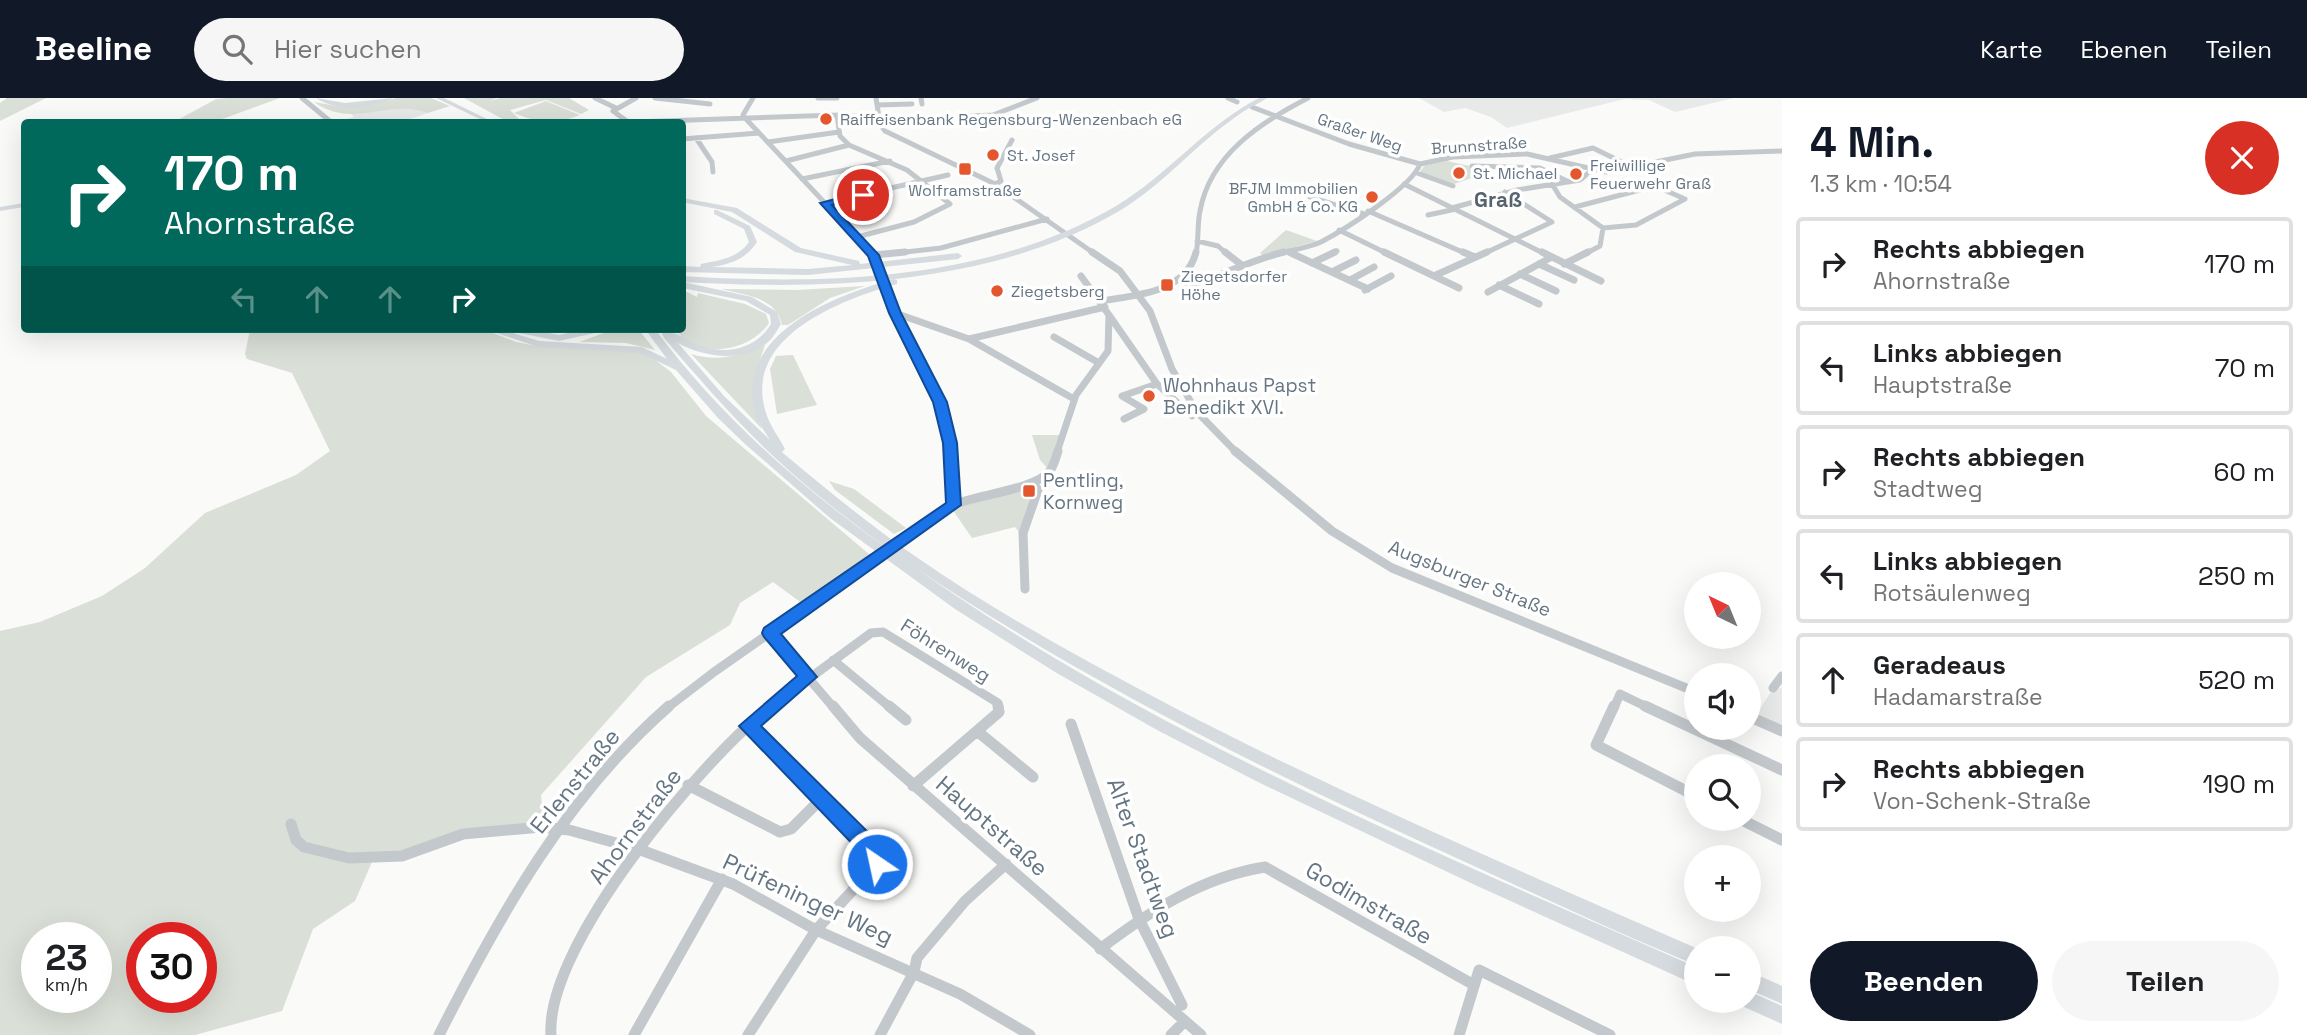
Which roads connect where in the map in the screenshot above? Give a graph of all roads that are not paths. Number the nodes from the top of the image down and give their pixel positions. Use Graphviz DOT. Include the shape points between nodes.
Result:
graph roads {
  1 [pos="302,98"];
  2 [pos="319,98"];
  3 [pos="327,98"];
  4 [pos="383,98"];
  5 [pos="390,98"];
  6 [pos="439,98"];
  7 [pos="451,98"];
  8 [pos="460,98"];
  9 [pos="594,98"];
  10 [pos="636,98"];
  11 [pos="655,98"];
  12 [pos="753,98"];
  13 [pos="818,98"];
  14 [pos="837,98"];
  15 [pos="876,98"];
  16 [pos="1037,98"];
  17 [pos="1228,98"];
  18 [pos="1265,98"];
  19 [pos="1308,98"];
  20 [pos="1237,102"];
  21 [pos="1252,103"];
  22 [pos="710,104"];
  23 [pos="912,104"];
  24 [pos="877,105"];
  25 [pos="469,106"];
  26 [pos="616,108"];
  27 [pos="837,115"];
  28 [pos="1276,116"];
  29 [pos="745,118"];
  30 [pos="878,118"];
  31 [pos="327,119"];
  32 [pos="484,119"];
  33 [pos="494,119"];
  34 [pos="623,119"];
  35 [pos="686,120"];
  36 [pos="839,132"];
  37 [pos="759,134"];
  38 [pos="695,138"];
  39 [pos="686,139"];
  40 [pos="1012,140"];
  41 [pos="768,142"];
  42 [pos="849,145"];
  43 [pos="1782,151"];
  44 [pos="1550,158"];
  45 [pos="786,161"];
  46 [pos="890,161"];
  47 [pos="1420,164"];
  48 [pos="1472,166"];
  49 [pos="1632,167"];
  50 [pos="1591,171"];
  51 [pos="713,172"];
  52 [pos="1417,173"];
  53 [pos="948,175"];
  54 [pos="802,179"];
  55 [pos="923,181"];
  56 [pos="1569,182"];
  57 [pos="995,184"];
  58 [pos="1404,184"];
  59 [pos="1552,184"];
  60 [pos="1453,186"];
  61 [pos="1505,192"];
  62 [pos="1310,197"];
  63 [pos="686,201"];
  64 [pos="825,203"];
  65 [pos="21,204"];
  66 [pos="686,206"];
  67 [pos="0,207"];
  68 [pos="1575,207"];
  69 [pos="1454,209"];
  70 [pos="1366,212"];
  71 [pos="1428,215"];
  72 [pos="1049,220"];
  73 [pos="1603,229"];
  74 [pos="1339,230"];
  75 [pos="856,237"];
  76 [pos="1512,240"];
  77 [pos="1197,241"];
  78 [pos="1337,251"];
  79 [pos="1289,252"];
  80 [pos="991,254"];
  81 [pos="873,257"];
  82 [pos="1475,257"];
  83 [pos="1550,258"];
  84 [pos="1356,260"];
  85 [pos="1312,263"];
  86 [pos="902,264"];
  87 [pos="1539,264"];
  88 [pos="1564,264"];
  89 [pos="1243,266"];
  90 [pos="1374,267"];
  91 [pos="686,269"];
  92 [pos="686,270"];
  93 [pos="686,270"];
  94 [pos="935,272"];
  95 [pos="1332,272"];
  96 [pos="1520,274"];
  97 [pos="1436,275"];
  98 [pos="1081,276"];
  99 [pos="1391,276"];
  100 [pos="686,279"];
  101 [pos="1350,280"];
  102 [pos="1574,280"];
  103 [pos="1601,281"];
  104 [pos="686,284"];
  105 [pos="686,285"];
  106 [pos="1499,285"];
  107 [pos="1459,288"];
  108 [pos="1186,290"];
  109 [pos="1488,292"];
  110 [pos="1556,292"];
  111 [pos="1140,294"];
  112 [pos="1539,304"];
  113 [pos="1105,308"];
  114 [pos="895,313"];
  115 [pos="503,333"];
  116 [pos="534,333"];
  117 [pos="582,333"];
  118 [pos="653,333"];
  119 [pos="667,333"];
  120 [pos="671,333"];
  121 [pos="1054,337"];
  122 [pos="970,339"];
  123 [pos="1099,363"];
  124 [pos="682,370"];
  125 [pos="1157,384"];
  126 [pos="1074,399"];
  127 [pos="1192,416"];
  128 [pos="1124,419"];
  129 [pos="797,471"];
  130 [pos="1034,482"];
  131 [pos="953,505"];
  132 [pos="1025,589"];
  133 [pos="770,633"];
  134 [pos="833,660"];
  135 [pos="1782,676"];
  136 [pos="808,677"];
  137 [pos="1684,687"];
  138 [pos="1773,688"];
  139 [pos="906,720"];
  140 [pos="1761,722"];
  141 [pos="1071,724"];
  142 [pos="748,726"];
  143 [pos="977,731"];
  144 [pos="1782,731"];
  145 [pos="1748,754"];
  146 [pos="1761,760"];
  147 [pos="1782,770"];
  148 [pos="1033,777"];
  149 [pos="688,785"];
  150 [pos="913,786"];
  151 [pos="1684,790"];
  152 [pos="821,799"];
  153 [pos="291,824"];
  154 [pos="1761,830"];
  155 [pos="556,831"];
  156 [pos="1782,840"];
  157 [pos="638,849"];
  158 [pos="1006,864"];
  159 [pos="722,879"];
  160 [pos="1139,919"];
  161 [pos="816,930"];
  162 [pos="1100,949"];
  163 [pos="1684,952"];
  164 [pos="1684,971"];
  165 [pos="914,972"];
  166 [pos="1474,985"];
  167 [pos="1761,986"];
  168 [pos="1782,995"];
  169 [pos="1182,1005"];
  170 [pos="1761,1006"];
  171 [pos="1782,1015"];
  172 [pos="1185,1021"];
  173 [pos="439,1035"];
  174 [pos="553,1035"];
  175 [pos="634,1035"];
  176 [pos="748,1035"];
  177 [pos="880,1035"];
  178 [pos="1030,1035"];
  179 [pos="1171,1035"];
  180 [pos="1201,1035"];
  181 [pos="1459,1035"];
  182 [pos="1610,1035"];
  1 -- 31 [label="street"];
  2 -- 5 [label="highway" via="353,105"];
  3 -- 4 [label="highway" via="349,102"];
  6 -- 32 [label="highway"];
  7 -- 25 [label="highway"];
  8 -- 25 [label="highway"];
  9 -- 26 [label="street"];
  10 -- 26 [label="street"];
  11 -- 22 [label="street"];
  12 -- 29 [label="street"];
  13 -- 14 [label="street"];
  15 -- 24 [label="street"];
  16 -- 30 [label="street" via="993,115"];
  17 -- 20 [label="street"];
  18 -- 80 [label="highway" via="1220,124 1141,194 1117,209 1065,233"];
  19 -- 28 [label="street"];
  21 -- 28 [label="street, Graßer Weg"];
  21 -- 80 [label="highway" via="1212,122 1135,189 1109,205"];
  23 -- 24 [label="street"];
  24 -- 30 [label="street"];
  25 -- 33 [label="highway"];
  26 -- 34 [label="street" via="614,113"];
  27 -- 29 [label="street"];
  27 -- 30 [label="street"];
  27 -- 36 [label="street"];
  28 -- 47 [label="street, Graßer Weg"];
  28 -- 77 [label="street" via="1244,139 1219,167 1202,200"];
  29 -- 35 [label="street"];
  29 -- 37 [label="street"];
  30 -- 57 [label="street, Augsburger Straße" via="881,128 891,134"];
  36 -- 41 [label="street"];
  36 -- 42 [label="street"];
  37 -- 38 [label="street"];
  37 -- 41 [label="street"];
  38 -- 39 [label="street"];
  38 -- 51 [label="street" via="712,162"];
  40 -- 57 [label="street" via="998,167 1001,181"];
  41 -- 45 [label="street"];
  42 -- 45 [label="street"];
  42 -- 46 [label="street"];
  43 -- 49 [label="street, Brunnstraße" via="1695,154"];
  44 -- 47 [label="street, Brunnstraße" via="1521,154 1453,157"];
  44 -- 49 [label="street" via="1593,148"];
  44 -- 50 [label="street, Brunnstraße"];
  45 -- 54 [label="street"];
  46 -- 54 [label="street"];
  46 -- 55 [label="street"];
  47 -- 52 [label="street, Brunnstraße"];
  48 -- 56 [label="street" via="1540,168"];
  49 -- 50 [label="street, Brunnstraße"];
  50 -- 56 [label="street"];
  52 -- 58 [label="street, Brunnstraße"];
  52 -- 60 [label="street"];
  53 -- 55 [label="street"];
  54 -- 64 [label="street"];
  55 -- 64 [label="street"];
  55 -- 75 [label="street" via="949,201 950,207"];
  56 -- 59 [label="street"];
  57 -- 72 [label="street, Augsburger Straße"];
  58 -- 69 [label="street"];
  58 -- 70 [label="street, Brunnstraße"];
  59 -- 61 [label="street"];
  59 -- 68 [label="street" via="1560,197"];
  61 -- 69 [label="street"];
  61 -- 76 [label="street" via="1552,222"];
  62 -- 70 [label="street"];
  63 -- 86 [label="highway" via="734,210 811,254 845,262"];
  64 -- 75 [label="street"];
  65 -- 67 [label="highway"];
  66 -- 91 [label="highway" via="722,214 747,228 753,238 751,247 736,258"];
  68 -- 73 [label="street"];
  68 -- 73 [label="street" via="1656,186 1685,199 1624,230"];
  69 -- 71 [label="street"];
  69 -- 76 [label="street"];
  70 -- 74 [label="street, Brunnstraße"];
  70 -- 82 [label="street"];
  72 -- 81 [label="street" via="941,248"];
  72 -- 111 [label="street, Augsburger Straße" via="1120,271"];
  73 -- 88 [label="street" via="1600,246"];
  74 -- 79 [label="street, Brunnstraße" via="1319,243"];
  74 -- 97 [label="street"];
  75 -- 81 [label="street"];
  76 -- 82 [label="street"];
  76 -- 83 [label="street"];
  77 -- 89 [label="street" via="1218,246"];
  77 -- 111 [label="street" via="1189,270 1167,285"];
  78 -- 85 [label="street"];
  79 -- 85 [label="street"];
  79 -- 89 [label="street, Brunnstraße"];
  80 -- 86 [label="highway"];
  80 -- 92 [label="highway" via="860,273 783,278"];
  80 -- 94 [label="highway"];
  80 -- 100 [label="highway" via="895,275 830,281"];
  81 -- 114 [label="street"];
  82 -- 97 [label="street"];
  83 -- 87 [label="street"];
  83 -- 88 [label="street"];
  84 -- 95 [label="street"];
  85 -- 95 [label="street"];
  86 -- 93 [label="highway" via="808,272"];
  87 -- 96 [label="street"];
  87 -- 102 [label="street"];
  88 -- 103 [label="street"];
  89 -- 108 [label="street, Brunnstraße"];
  90 -- 101 [label="street"];
  94 -- 104 [label="highway" via="810,286"];
  94 -- 129 [label="highway" via="834,300 793,325 772,349 760,375 760,413"];
  95 -- 101 [label="street"];
  96 -- 106 [label="street"];
  96 -- 110 [label="street"];
  97 -- 107 [label="street"];
  98 -- 113 [label="street"];
  99 -- 101 [label="street" via="1366,290"];
  105 -- 120 [label="highway" via="760,303 774,314 776,324 762,342 729,352 696,349"];
  106 -- 109 [label="street"];
  106 -- 112 [label="street"];
  111 -- 113 [label="street"];
  111 -- 137 [label="street, Augsburger Straße" via="1160,330 1172,369 1196,411 1239,455 1332,531 1423,582"];
  113 -- 122 [label="street"];
  113 -- 123 [label="street" via="1108,351"];
  113 -- 125 [label="street"];
  114 -- 122 [label="street"];
  114 -- 131 [label="street" via="940,402 950,443"];
  115 -- 124 [label="highway" via="538,344 642,350"];
  116 -- 117 [label="highway" via="559,338"];
  118 -- 124 [label="highway"];
  119 -- 129 [label="highway" via="711,389"];
  121 -- 123 [label="street"];
  122 -- 126 [label="street"];
  123 -- 126 [label="street"];
  124 -- 164 [label="highway" via="739,432 807,494 946,597 1034,653 1292,791"];
  125 -- 127 [label="street"];
  125 -- 128 [label="street" via="1122,396 1144,409"];
  126 -- 130 [label="street" via="1053,465"];
  129 -- 163 [label="highway" via="956,588 1108,680 1305,781"];
  130 -- 131 [label="street, Erlenstraße"];
  130 -- 132 [label="street" via="1038,490 1023,533"];
  131 -- 133 [label="street, Erlenstraße"];
  133 -- 136 [label="street, Hauptstraße"];
  133 -- 155 [label="street, Erlenstraße" via="660,713"];
  134 -- 136 [label="street, Föhrenweg"];
  134 -- 139 [label="street"];
  134 -- 143 [label="street, Föhrenweg" via="871,633 883,632 998,703 999,712"];
  135 -- 138 [label="street"];
  136 -- 142 [label="street, Ahornstraße"];
  136 -- 150 [label="street, Hauptstraße" via="858,736"];
  140 -- 144 [label="street"];
  141 -- 160 [label="street, Alter Stadtweg"];
  142 -- 149 [label="street, Ahornstraße"];
  142 -- 152 [label="street"];
  143 -- 148 [label="street"];
  143 -- 150 [label="street, Föhrenweg"];
  145 -- 151 [label="street" via="1620,694 1596,745"];
  146 -- 147 [label="street"];
  149 -- 152 [label="street" via="780,832 791,829"];
  149 -- 157 [label="street, Ahornstraße"];
  150 -- 158 [label="street, Hauptstraße"];
  152 -- 161 [label="street" via="878,856 877,864"];
  153 -- 155 [label="street, Prüfeninger Weg" via="296,840 304,847 329,855 380,859 463,834 542,827"];
  154 -- 156 [label="street"];
  155 -- 157 [label="street, Prüfeninger Weg" via="569,830"];
  155 -- 173 [label="street, Erlenstraße"];
  157 -- 159 [label="street, Prüfeninger Weg"];
  157 -- 174 [label="street, Ahornstraße" via="553,995 548,1023"];
  158 -- 162 [label="street, Hauptstraße"];
  158 -- 165 [label="street" via="965,901 916,958"];
  159 -- 161 [label="street, Prüfeninger Weg"];
  159 -- 175 [label="street"];
  160 -- 162 [label="street, Godimstraße"];
  160 -- 166 [label="street, Godimstraße" via="1245,869 1265,867"];
  160 -- 169 [label="street, Alter Stadtweg"];
  161 -- 165 [label="street, Prüfeninger Weg"];
  161 -- 176 [label="street"];
  162 -- 172 [label="street, Hauptstraße"];
  165 -- 177 [label="street"];
  165 -- 178 [label="street, Prüfeninger Weg"];
  166 -- 181 [label="street"];
  166 -- 182 [label="street" via="1479,970"];
  167 -- 168 [label="highway"];
  170 -- 171 [label="highway"];
  172 -- 179 [label="street"];
  172 -- 180 [label="street, Hauptstraße"];
}
